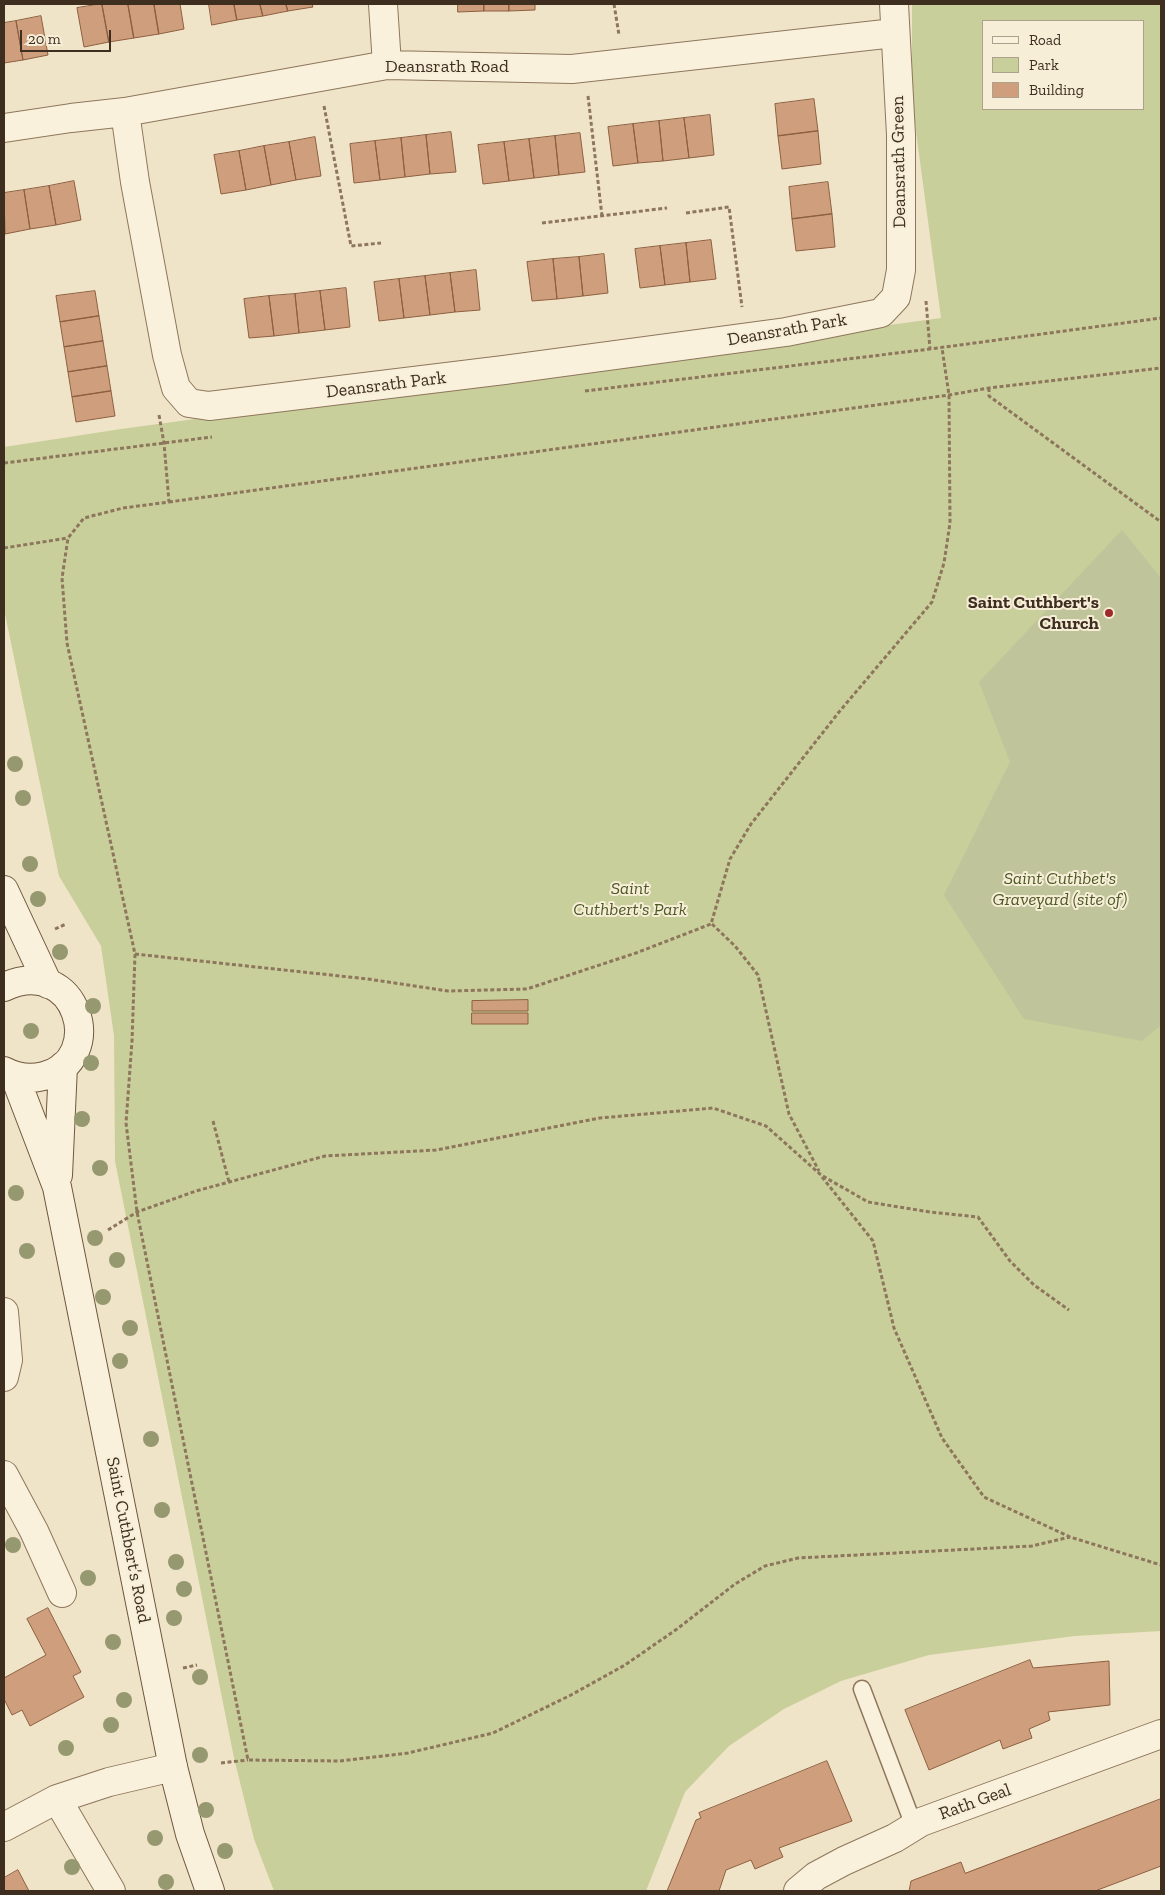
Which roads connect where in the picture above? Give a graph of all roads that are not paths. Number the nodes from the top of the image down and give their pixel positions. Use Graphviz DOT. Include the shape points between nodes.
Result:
graph roads {
  1 [pos="383,4"];
  2 [pos="894,4"];
  3 [pos="894,33"];
  4 [pos="387,65"];
  5 [pos="125,112"];
  6 [pos="4,128"];
  7 [pos="881,313"];
  8 [pos="4,890"];
  9 [pos="48,984"];
  10 [pos="4,987"];
  11 [pos="63,1066"];
  12 [pos="9,1074"];
  13 [pos="57,1187"];
  14 [pos="4,1312"];
  15 [pos="4,1377"];
  16 [pos="4,1475"];
  17 [pos="62,1593"];
  18 [pos="862,1689"];
  19 [pos="1161,1734"];
  20 [pos="173,1767"];
  21 [pos="57,1799"];
  22 [pos="914,1826"];
  23 [pos="4,1827"];
  24 [pos="111,1891"];
  25 [pos="210,1891"];
  26 [pos="798,1891"];
  1 -- 4 [label="street"];
  2 -- 3 [label="street, Deansrath Green"];
  3 -- 4 [label="street, Deansrath Road" via="572,69"];
  3 -- 7 [label="street, Deansrath Green" via="901,135 901,270 896,297"];
  4 -- 5 [label="street, Deansrath Road"];
  5 -- 6 [label="street, Deansrath Road"];
  5 -- 7 [label="street, Deansrath Park" via="167,355 176,388 188,403 209,406 504,370 786,332"];
  8 -- 9 [label="street, Saint Cuthbert’s Road"];
  9 -- 10 [label="street, Saint Cuthbert’s Road" via="33,979"];
  9 -- 11 [label="street, Saint Cuthbert’s Road" via="62,991 78,1017 77,1043"];
  11 -- 12 [label="street, Saint Cuthbert’s Road" via="33,1079"];
  11 -- 13 [label="street, Saint Cuthbert’s Road"];
  12 -- 13 [label="street, Saint Cuthbert’s Road"];
  13 -- 20 [label="street, Saint Cuthbert’s Road"];
  14 -- 15 [label="street" via="8,1360"];
  16 -- 17 [label="street"];
  18 -- 22 [label="lane"];
  19 -- 22 [label="street, Rath Geal"];
  20 -- 21 [label="street" via="109,1782"];
  20 -- 25 [label="street, Saint Cuthbert’s Road" via="190,1834"];
  21 -- 23 [label="street"];
  21 -- 24 [label="street"];
  22 -- 26 [label="street, Rath Geal" via="816,1876"];
}
